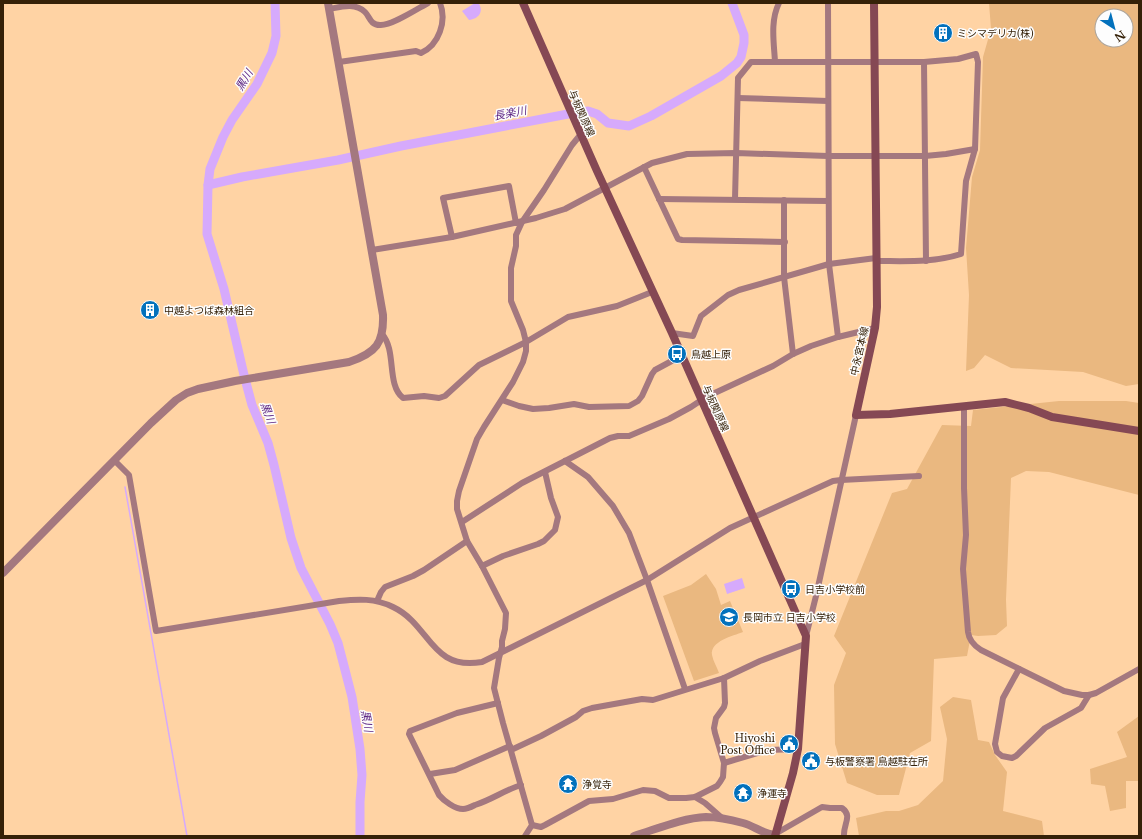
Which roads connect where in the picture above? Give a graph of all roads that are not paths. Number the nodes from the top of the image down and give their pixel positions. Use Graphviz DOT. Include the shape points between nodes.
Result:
graph roads {
  1 [pos="428,3"];
  2 [pos="440,3"];
  3 [pos="522,3"];
  4 [pos="778,3"];
  5 [pos="828,3"];
  6 [pos="874,3"];
  7 [pos="328,6"];
  8 [pos="874,61"];
  9 [pos="339,62"];
  10 [pos="775,62"];
  11 [pos="828,62"];
  12 [pos="924,62"];
  13 [pos="738,98"];
  14 [pos="828,100"];
  15 [pos="581,134"];
  16 [pos="975,149"];
  17 [pos="736,153"];
  18 [pos="828,156"];
  19 [pos="875,156"];
  20 [pos="925,156"];
  21 [pos="644,166"];
  22 [pos="605,188"];
  23 [pos="659,199"];
  24 [pos="735,199"];
  25 [pos="784,200"];
  26 [pos="828,201"];
  27 [pos="519,222"];
  28 [pos="452,237"];
  29 [pos="784,242"];
  30 [pos="372,250"];
  31 [pos="876,259"];
  32 [pos="926,261"];
  33 [pos="829,264"];
  34 [pos="784,276"];
  35 [pos="652,292"];
  36 [pos="875,328"];
  37 [pos="672,333"];
  38 [pos="382,334"];
  39 [pos="838,337"];
  40 [pos="526,342"];
  41 [pos="793,354"];
  42 [pos="681,356"];
  43 [pos="502,400"];
  44 [pos="701,400"];
  45 [pos="964,407"];
  46 [pos="856,415"];
  47 [pos="1139,431"];
  48 [pos="114,460"];
  49 [pos="565,461"];
  50 [pos="545,472"];
  51 [pos="919,476"];
  52 [pos="842,480"];
  53 [pos="753,517"];
  54 [pos="462,522"];
  55 [pos="467,541"];
  56 [pos="482,566"];
  57 [pos="3,573"];
  58 [pos="647,580"];
  59 [pos="377,602"];
  60 [pos="805,640"];
  61 [pos="500,652"];
  62 [pos="1019,669"];
  63 [pos="1139,669"];
  64 [pos="724,678"];
  65 [pos="685,689"];
  66 [pos="1089,695"];
  67 [pos="498,703"];
  68 [pos="510,748"];
  69 [pos="798,749"];
  70 [pos="724,762"];
  71 [pos="430,774"];
  72 [pos="521,785"];
  73 [pos="695,797"];
  74 [pos="722,818"];
  75 [pos="532,825"];
  76 [pos="775,835"];
  77 [pos="525,836"];
  78 [pos="634,836"];
  79 [pos="844,836"];
  1 -- 7 [label="street" via="381,25 369,20 365,12 358,8 347,5"];
  2 -- 9 [label="street" via="443,17 441,32 426,51"];
  3 -- 15 [label="main road, 与板関原線"];
  4 -- 10 [label="street" via="774,17"];
  5 -- 11 [label="street"];
  6 -- 8 [label="main road, 中永宮本線"];
  7 -- 9 [label="street"];
  8 -- 11 [label="street"];
  8 -- 12 [label="street"];
  8 -- 19 [label="main road, 中永宮本線"];
  9 -- 30 [label="street"];
  10 -- 11 [label="street"];
  10 -- 13 [label="street" via="751,62 738,78"];
  11 -- 14 [label="street"];
  12 -- 16 [label="street" via="958,59 976,54 978,62"];
  12 -- 20 [label="street"];
  13 -- 14 [label="street"];
  13 -- 17 [label="street"];
  14 -- 18 [label="street"];
  15 -- 22 [label="main road, 与板関原線"];
  15 -- 27 [label="street" via="544,190"];
  16 -- 20 [label="street"];
  16 -- 32 [label="street" via="966,182 961,254"];
  17 -- 18 [label="street"];
  17 -- 21 [label="street" via="687,154"];
  17 -- 24 [label="street"];
  18 -- 19 [label="street"];
  18 -- 26 [label="street"];
  19 -- 20 [label="street"];
  19 -- 31 [label="main road, 中永宮本線"];
  20 -- 32 [label="street"];
  21 -- 22 [label="street"];
  21 -- 23 [label="street"];
  22 -- 27 [label="street" via="565,209"];
  22 -- 35 [label="main road, 与板関原線"];
  23 -- 24 [label="street"];
  23 -- 29 [label="street" via="678,239"];
  24 -- 25 [label="street"];
  25 -- 26 [label="street"];
  25 -- 29 [label="street"];
  26 -- 33 [label="street"];
  27 -- 28 [label="street"];
  27 -- 28 [label="street" via="509,186 443,198"];
  27 -- 40 [label="street" via="511,268 511,300"];
  28 -- 30 [label="street"];
  29 -- 34 [label="street"];
  30 -- 38 [label="street" via="383,315"];
  31 -- 32 [label="street"];
  31 -- 33 [label="street"];
  31 -- 36 [label="main road, 中永宮本線"];
  33 -- 34 [label="street"];
  33 -- 39 [label="street"];
  34 -- 37 [label="street" via="728,295 701,316 693,336"];
  34 -- 41 [label="street"];
  35 -- 37 [label="main road, 与板関原線"];
  35 -- 40 [label="street" via="616,306 568,317"];
  36 -- 39 [label="street"];
  36 -- 46 [label="main road, 中永宮本線"];
  37 -- 42 [label="main road, 与板関原線"];
  38 -- 40 [label="street" via="389,343 395,385 403,398 445,396 479,365"];
  38 -- 48 [label="street" via="372,350 356,360 235,381 186,393 166,408"];
  39 -- 41 [label="street"];
  40 -- 43 [label="street" via="523,362"];
  41 -- 44 [label="street"];
  42 -- 43 [label="street" via="655,370 642,396 628,406 589,407 574,404 533,409"];
  42 -- 44 [label="main road, 与板関原線"];
  43 -- 54 [label="street" via="477,439 459,491 457,509"];
  44 -- 49 [label="street" via="649,428 629,436 610,438"];
  44 -- 53 [label="main road, 与板関原線"];
  45 -- 46 [label="main road"];
  45 -- 47 [label="main road" via="1010,403 1052,417"];
  45 -- 62 [label="street" via="966,534 963,569 968,637 975,647"];
  46 -- 52 [label="street"];
  48 -- 57 [label="street"];
  48 -- 59 [label="street" via="129,475 156,631 358,599"];
  49 -- 50 [label="street"];
  49 -- 58 [label="street" via="588,477 613,506 629,533"];
  50 -- 54 [label="street" via="522,483"];
  50 -- 56 [label="street" via="558,517 555,530 538,544"];
  51 -- 52 [label="street"];
  52 -- 53 [label="street" via="833,481"];
  52 -- 60 [label="street"];
  53 -- 58 [label="street" via="730,528"];
  53 -- 60 [label="main road, 与板関原線"];
  54 -- 55 [label="street"];
  55 -- 56 [label="street"];
  55 -- 59 [label="street" via="424,570 385,587"];
  56 -- 61 [label="street" via="506,613"];
  58 -- 61 [label="street"];
  58 -- 65 [label="street"];
  59 -- 61 [label="street" via="393,607 408,617 436,650 452,661 471,664 482,662"];
  60 -- 64 [label="street"];
  60 -- 69 [label="main road, 与板関原線"];
  61 -- 67 [label="street" via="494,682"];
  62 -- 66 [label="street" via="1064,690"];
  62 -- 66 [label="street" via="1003,698 995,748 1002,756 1016,756 1045,728 1081,708"];
  63 -- 66 [label="street"];
  64 -- 65 [label="street"];
  64 -- 70 [label="street" via="725,703 716,718 714,728"];
  65 -- 68 [label="street" via="653,700 642,699 583,711 541,736"];
  67 -- 68 [label="street"];
  67 -- 71 [label="street" via="457,713 410,731 409,734"];
  68 -- 71 [label="street" via="456,770"];
  68 -- 72 [label="street"];
  69 -- 70 [label="street" via="768,750"];
  69 -- 76 [label="main road, 与板関原線" via="794,773"];
  70 -- 73 [label="street" via="723,777 717,786"];
  71 -- 72 [label="street" via="442,799 464,809"];
  72 -- 75 [label="street"];
  73 -- 74 [label="street"];
  73 -- 75 [label="street" via="669,798 655,791 643,790 613,799 589,801 541,827"];
  74 -- 76 [label="street"];
  74 -- 78 [label="street" via="698,818"];
  75 -- 77 [label="street"];
  76 -- 79 [label="street" via="822,806 842,808 847,812"];
}
